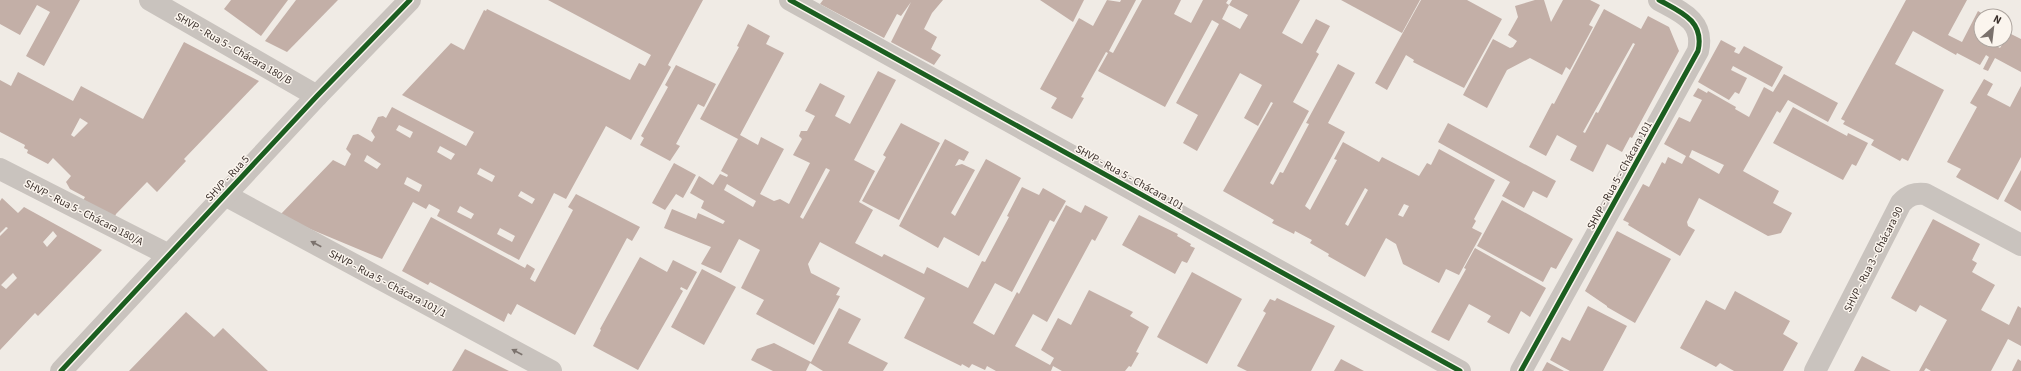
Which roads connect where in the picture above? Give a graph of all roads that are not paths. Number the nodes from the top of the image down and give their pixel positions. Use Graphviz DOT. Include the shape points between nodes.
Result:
graph roads {
  1 [pos="150,0"];
  2 [pos="410,0"];
  3 [pos="790,0"];
  4 [pos="1659,0"];
  5 [pos="317,96"];
  6 [pos="0,169"];
  7 [pos="225,195"];
  8 [pos="2021,246"];
  9 [pos="169,255"];
  10 [pos="62,371"];
  11 [pos="551,371"];
  12 [pos="1460,371"];
  13 [pos="1521,371"];
  14 [pos="1815,371"];
  1 -- 5 [label="street, SHVP - Rua 5 - Chácara 180/B"];
  2 -- 5 [label="street, SHVP - Rua 5"];
  3 -- 12 [label="street, SHVP - Rua 5 - Chácara 101"];
  4 -- 13 [label="street, SHVP - Rua 5 - Chácara 101" via="1688,16 1697,27 1700,42 1698,51"];
  5 -- 7 [label="street, SHVP - Rua 5"];
  6 -- 9 [label="street, SHVP - Rua 5 - Chácara 180/A"];
  7 -- 9 [label="street, SHVP - Rua 5"];
  11 -- 7 [label="street, SHVP - Rua 5 - Chácara 101/1, one-way"];
  8 -- 14 [label="street, SHVP - Rua 3 - Chácara 90" via="1925,194 1915,193 1908,197 1901,203"];
  9 -- 10 [label="street, SHVP - Rua 5"];
}
